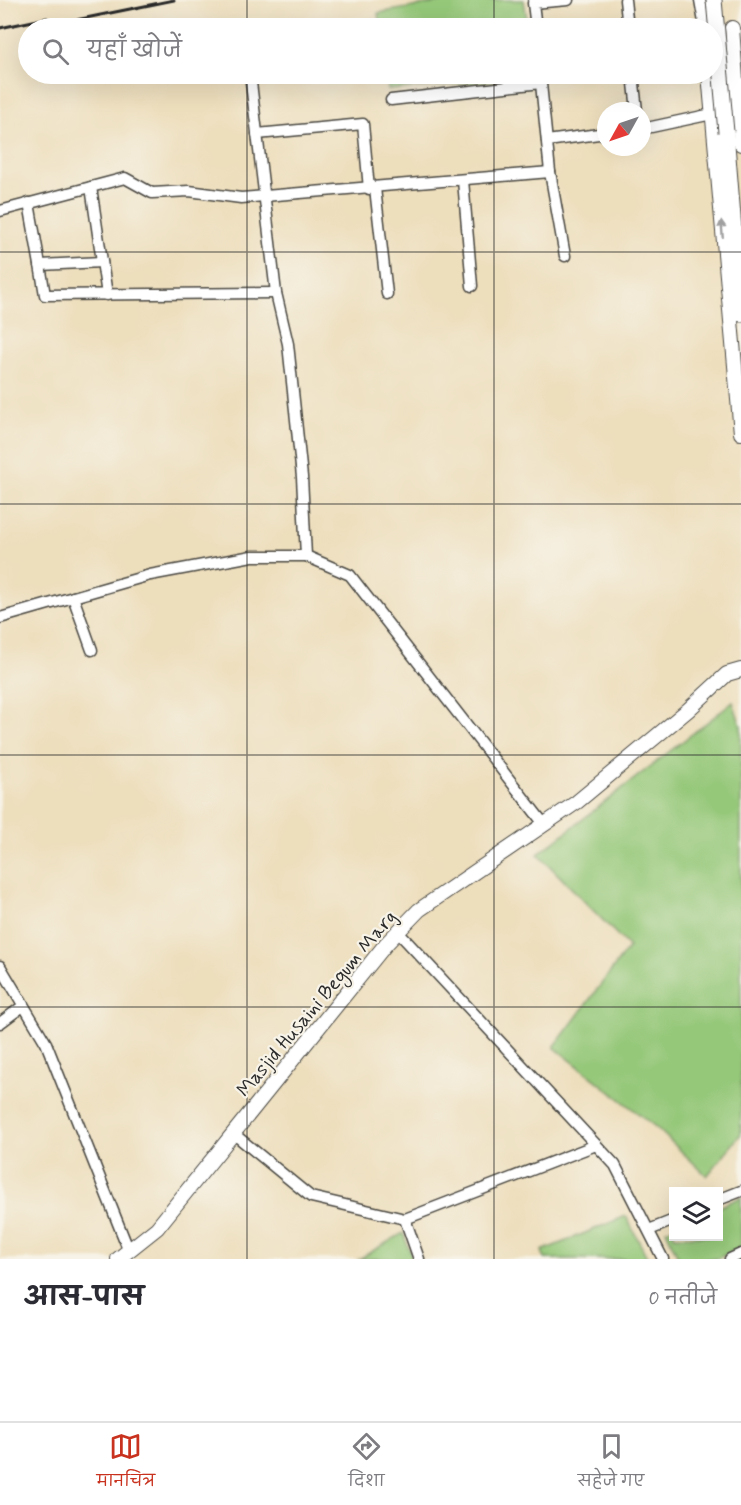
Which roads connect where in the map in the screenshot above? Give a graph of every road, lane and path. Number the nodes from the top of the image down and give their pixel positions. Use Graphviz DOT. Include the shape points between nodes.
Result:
graph roads {
  1 [pos="568,0"];
  2 [pos="625,0"];
  3 [pos="700,0"];
  4 [pos="714,0"];
  5 [pos="535,18"];
  6 [pos="627,18"];
  7 [pos="703,18"];
  8 [pos="716,18"];
  9 [pos="736,27"];
  10 [pos="251,84"];
  11 [pos="500,84"];
  12 [pos="542,84"];
  13 [pos="634,84"];
  14 [pos="710,84"];
  15 [pos="721,84"];
  16 [pos="391,100"];
  17 [pos="636,102"];
  18 [pos="712,114"];
  19 [pos="651,127"];
  20 [pos="257,134"];
  21 [pos="597,135"];
  22 [pos="547,141"];
  23 [pos="741,144"];
  24 [pos="550,172"];
  25 [pos="463,180"];
  26 [pos="91,187"];
  27 [pos="372,188"];
  28 [pos="264,196"];
  29 [pos="29,203"];
  30 [pos="0,211"];
  31 [pos="565,256"];
  32 [pos="102,262"];
  33 [pos="40,265"];
  34 [pos="472,286"];
  35 [pos="276,293"];
  36 [pos="387,294"];
  37 [pos="107,295"];
  38 [pos="741,314"];
  39 [pos="741,433"];
  40 [pos="306,556"];
  41 [pos="73,597"];
  42 [pos="0,618"];
  43 [pos="92,650"];
  44 [pos="741,670"];
  45 [pos="544,824"];
  46 [pos="398,932"];
  47 [pos="0,966"];
  48 [pos="3,978"];
  49 [pos="23,1006"];
  50 [pos="0,1023"];
  51 [pos="234,1134"];
  52 [pos="596,1145"];
  53 [pos="741,1191"];
  54 [pos="723,1198"];
  55 [pos="405,1220"];
  56 [pos="669,1222"];
  57 [pos="649,1230"];
  58 [pos="741,1254"];
  59 [pos="124,1255"];
  60 [pos="419,1259"];
  61 [pos="663,1259"];
  62 [pos="730,1259"];
  1 -- 5 [label="street" via="533,3"];
  2 -- 6 [label="street"];
  3 -- 7 [label="street"];
  4 -- 8 [label="main road, bridge"];
  9 -- 23 [label="street"];
  10 -- 20 [label="street"];
  11 -- 16 [label="street"];
  12 -- 22 [label="street"];
  13 -- 17 [label="street"];
  14 -- 18 [label="street"];
  15 -- 38 [label="main road, bridge"];
  18 -- 19 [label="street"];
  39 -- 18 [label="street, one-way"];
  20 -- 27 [label="street" via="363,124"];
  20 -- 28 [label="street"];
  21 -- 22 [label="street"];
  22 -- 24 [label="street"];
  24 -- 25 [label="street"];
  24 -- 31 [label="street"];
  25 -- 27 [label="street"];
  25 -- 34 [label="street"];
  26 -- 28 [label="street" via="125,178 152,193 189,190 241,198"];
  26 -- 29 [label="street"];
  26 -- 32 [label="street"];
  27 -- 28 [label="street"];
  27 -- 36 [label="street"];
  28 -- 35 [label="street"];
  29 -- 30 [label="street"];
  29 -- 33 [label="street"];
  32 -- 33 [label="street"];
  32 -- 37 [label="street"];
  33 -- 37 [label="street" via="45,295"];
  35 -- 37 [label="street"];
  35 -- 40 [label="street" via="288,344"];
  40 -- 41 [label="street" via="252,556 150,575"];
  40 -- 45 [label="street" via="350,575"];
  41 -- 42 [label="street"];
  41 -- 43 [label="street"];
  44 -- 45 [label="street, Masjid Husaini Begum Marg" via="727,674 577,802"];
  45 -- 46 [label="street, Masjid Husaini Begum Marg" via="419,910"];
  46 -- 51 [label="street, Masjid Husaini Begum Marg"];
  46 -- 52 [label="street"];
  47 -- 48 [label="street"];
  48 -- 49 [label="street"];
  49 -- 50 [label="street"];
  49 -- 59 [label="street" via="46,1043"];
  51 -- 55 [label="street" via="311,1197"];
  51 -- 59 [label="street, Masjid Husaini Begum Marg" via="158,1228"];
  52 -- 55 [label="street"];
  52 -- 57 [label="street" via="615,1165"];
  53 -- 54 [label="street"];
  55 -- 60 [label="street"];
  56 -- 57 [label="street"];
  57 -- 61 [label="street"];
  58 -- 62 [label="street"];
}
